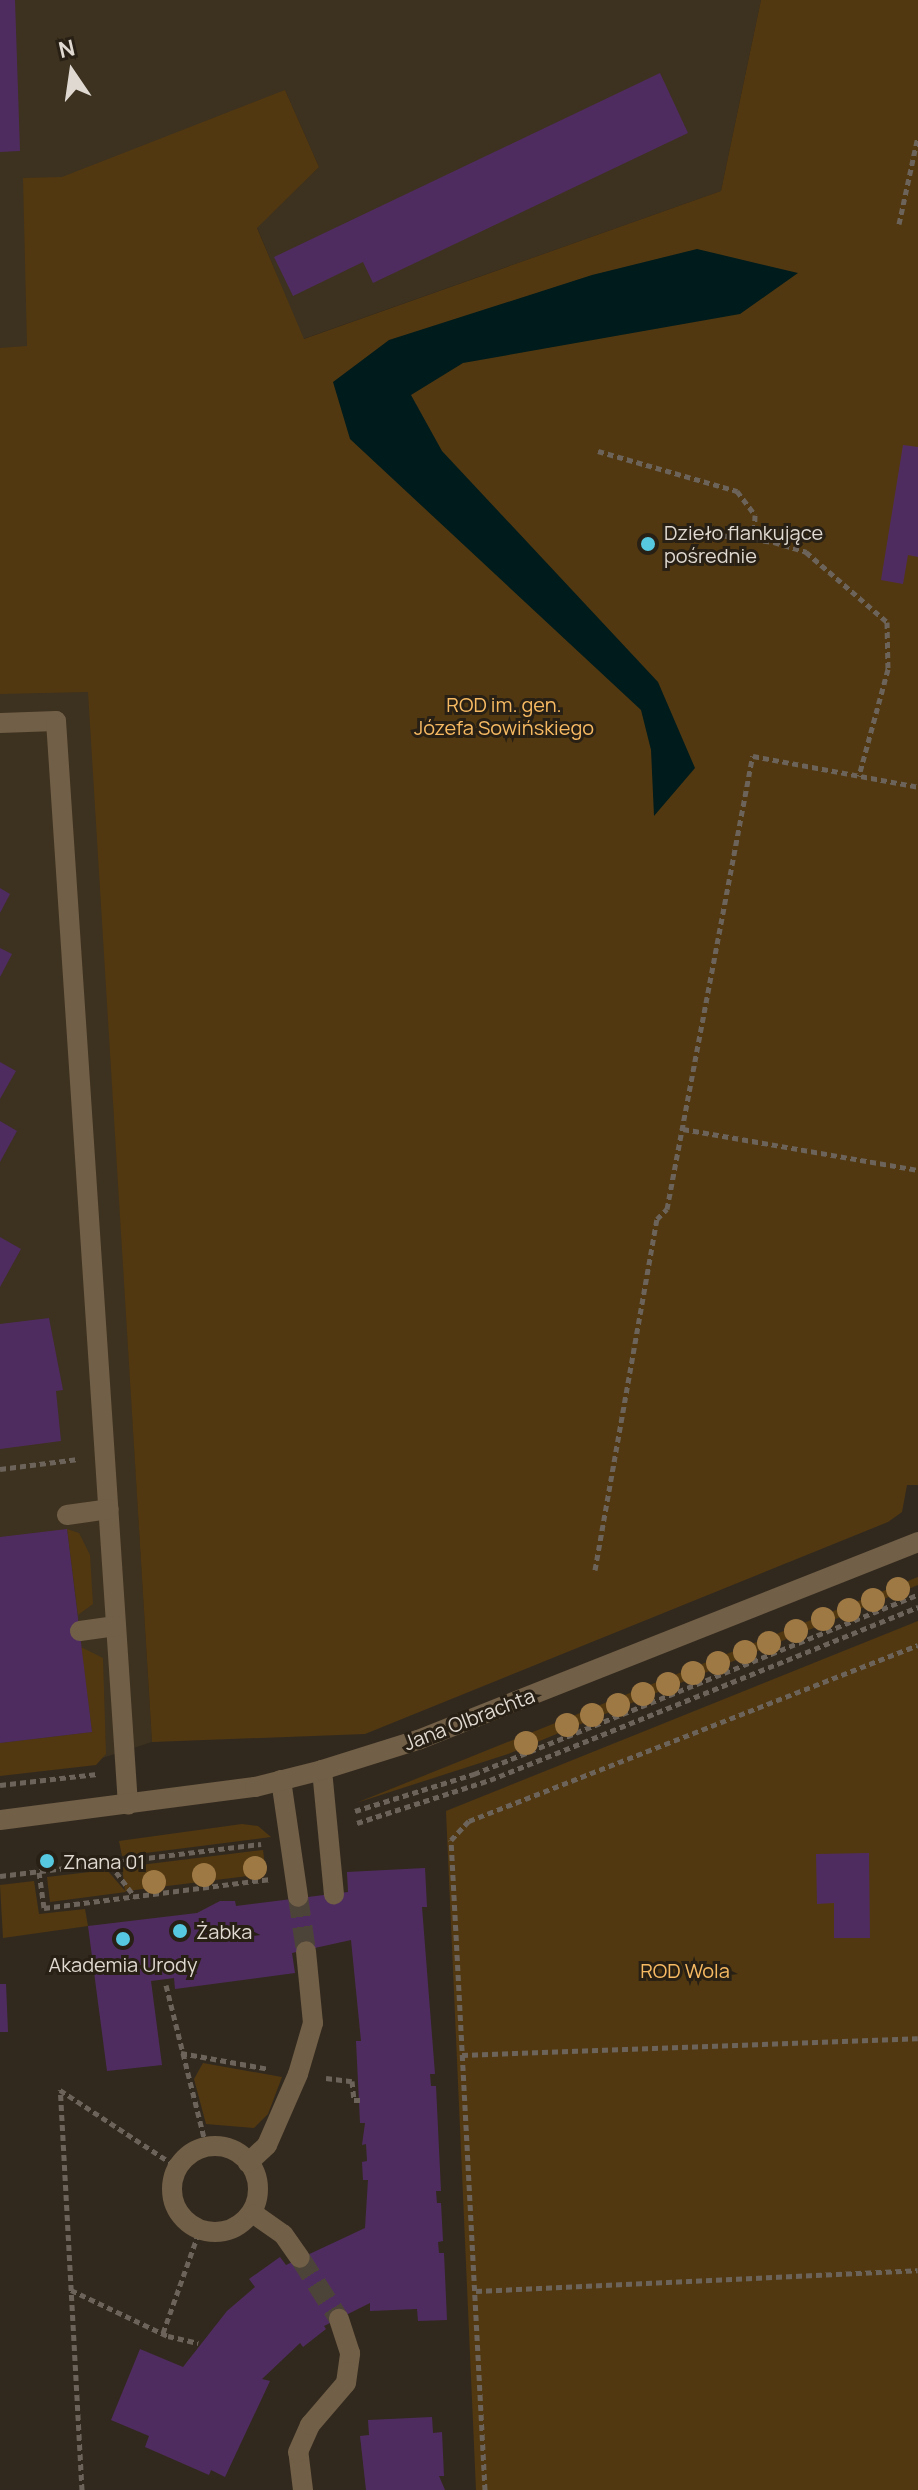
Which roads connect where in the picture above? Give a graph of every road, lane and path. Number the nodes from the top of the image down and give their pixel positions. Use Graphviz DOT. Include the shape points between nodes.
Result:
graph roads {
  1 [pos="918,136"];
  2 [pos="899,224"];
  3 [pos="598,451"];
  4 [pos="664,528"];
  5 [pos="754,541"];
  6 [pos="0,723"];
  7 [pos="859,776"];
  8 [pos="918,787"];
  9 [pos="683,1129"];
  10 [pos="918,1170"];
  11 [pos="105,1455"];
  12 [pos="0,1469"];
  13 [pos="109,1509"];
  14 [pos="67,1515"];
  15 [pos="918,1542"];
  16 [pos="595,1570"];
  17 [pos="918,1595"];
  18 [pos="918,1607"];
  19 [pos="116,1626"];
  20 [pos="80,1631"];
  21 [pos="918,1645"];
  22 [pos="126,1770"];
  23 [pos="322,1770"];
  24 [pos="281,1780"];
  25 [pos="0,1785"];
  26 [pos="128,1805"];
  27 [pos="0,1820"];
  28 [pos="327,1822"];
  29 [pos="270,1855"];
  30 [pos="110,1864"];
  31 [pos="271,1867"];
  32 [pos="39,1872"];
  33 [pos="0,1876"];
  34 [pos="334,1894"];
  35 [pos="135,1897"];
  36 [pos="298,1897"];
  37 [pos="306,1951"];
  38 [pos="166,1985"];
  39 [pos="918,2038"];
  40 [pos="462,2055"];
  41 [pos="206,2146"];
  42 [pos="248,2163"];
  43 [pos="177,2167"];
  44 [pos="254,2214"];
  45 [pos="200,2229"];
  46 [pos="300,2258"];
  47 [pos="918,2270"];
  48 [pos="71,2290"];
  49 [pos="476,2291"];
  50 [pos="339,2319"];
  51 [pos="163,2333"];
  52 [pos="198,2343"];
  53 [pos="82,2490"];
  54 [pos="303,2490"];
  55 [pos="485,2490"];
  1 -- 2 [label="path"];
  3 -- 5 [label="path" via="737,491 755,515"];
  4 -- 5 [label="path"];
  5 -- 7 [label="path" via="806,552 887,622 888,669"];
  6 -- 11 [label="street" via="56,721"];
  7 -- 8 [label="path"];
  7 -- 9 [label="path" via="753,756"];
  9 -- 10 [label="path"];
  9 -- 16 [label="path" via="667,1209 657,1219"];
  11 -- 12 [label="path"];
  11 -- 13 [label="street"];
  13 -- 14 [label="street"];
  13 -- 19 [label="street"];
  15 -- 23 [label="street, Jana Olbrachta" via="418,1740"];
  17 -- 28 [label="path" via="474,1774"];
  18 -- 28 [label="path" via="490,1780 384,1818"];
  19 -- 20 [label="street"];
  19 -- 22 [label="street"];
  21 -- 40 [label="path" via="469,1821 451,1840"];
  22 -- 25 [label="path"];
  22 -- 26 [label="street"];
  23 -- 24 [label="street, Jana Olbrachta"];
  23 -- 28 [label="street"];
  24 -- 26 [label="street, Jana Olbrachta"];
  24 -- 36 [label="street"];
  26 -- 27 [label="street, Jana Olbrachta"];
  28 -- 34 [label="street"];
  29 -- 30 [label="path" via="268,1843"];
  30 -- 32 [label="path"];
  30 -- 35 [label="path"];
  31 -- 35 [label="path" via="273,1879"];
  32 -- 33 [label="path"];
  32 -- 35 [label="path" via="44,1908"];
  37 -- 42 [label="street" via="313,2023 267,2145"];
  38 -- 41 [label="path"];
  39 -- 40 [label="path"];
  40 -- 49 [label="path"];
  41 -- 42 [label="street" via="231,2147"];
  41 -- 43 [label="street"];
  42 -- 44 [label="street" via="261,2189"];
  43 -- 45 [label="street" via="171,2176 172,2199 181,2218"];
  43 -- 48 [label="path" via="60,2090"];
  44 -- 45 [label="street" via="229,2229"];
  44 -- 46 [label="street" via="283,2234"];
  45 -- 51 [label="path"];
  47 -- 49 [label="path"];
  48 -- 51 [label="path"];
  48 -- 53 [label="path"];
  49 -- 55 [label="path"];
  50 -- 54 [label="street" via="350,2353 346,2383 310,2425 298,2452"];
  51 -- 52 [label="path"];
}
